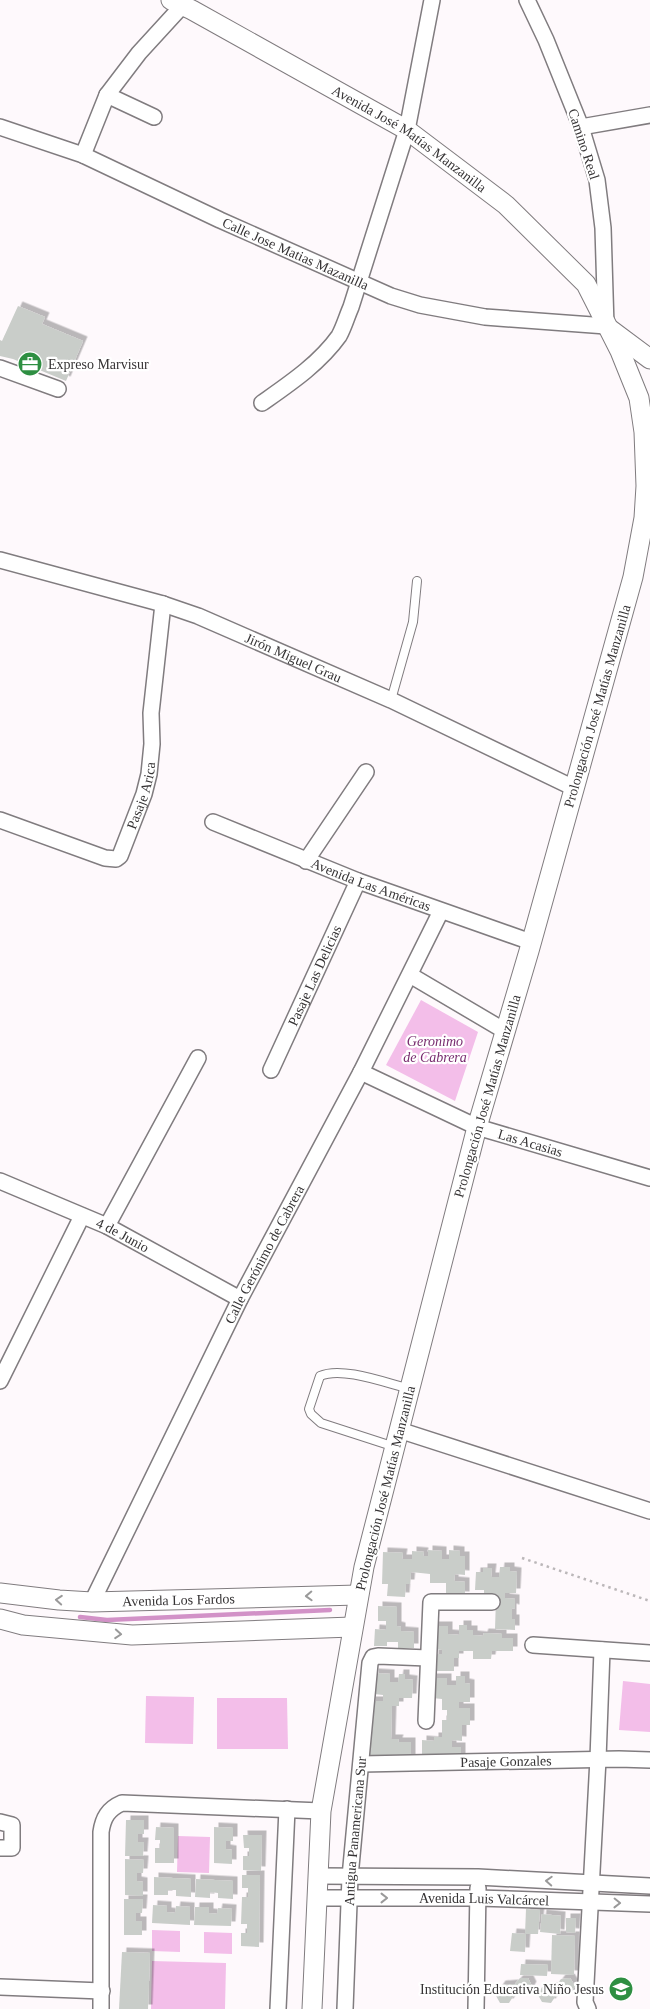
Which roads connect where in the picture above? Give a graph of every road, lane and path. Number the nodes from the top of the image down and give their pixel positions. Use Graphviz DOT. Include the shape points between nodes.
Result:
graph roads {
  1 [pos="432,0"];
  2 [pos="527,0"];
  3 [pos="186,4"];
  4 [pos="107,96"];
  5 [pos="650,115"];
  6 [pos="154,117"];
  7 [pos="0,127"];
  8 [pos="581,127"];
  9 [pos="407,130"];
  10 [pos="83,155"];
  11 [pos="360,282"];
  12 [pos="606,326"];
  13 [pos="650,359"];
  14 [pos="0,368"];
  15 [pos="58,389"];
  16 [pos="262,403"];
  17 [pos="0,560"];
  18 [pos="417,580"];
  19 [pos="163,604"];
  20 [pos="391,700"];
  21 [pos="366,772"];
  22 [pos="574,788"];
  23 [pos="0,820"];
  24 [pos="213,822"];
  25 [pos="306,861"];
  26 [pos="358,881"];
  27 [pos="441,911"];
  28 [pos="531,942"];
  29 [pos="410,975"];
  30 [pos="505,1031"];
  31 [pos="198,1058"];
  32 [pos="271,1070"];
  33 [pos="361,1072"];
  34 [pos="477,1126"];
  35 [pos="650,1178"];
  36 [pos="0,1181"];
  37 [pos="82,1216"];
  38 [pos="107,1226"];
  39 [pos="240,1299"];
  40 [pos="0,1381"];
  41 [pos="410,1389"];
  42 [pos="397,1439"];
  43 [pos="650,1511"];
  44 [pos="522,1558"];
  45 [pos="0,1593"];
  46 [pos="358,1595"];
  47 [pos="650,1601"];
  48 [pos="92,1602"];
  49 [pos="492,1602"];
  50 [pos="0,1619"];
  51 [pos="352,1627"];
  52 [pos="534,1645"];
  53 [pos="602,1650"];
  54 [pos="650,1652"];
  55 [pos="428,1658"];
  56 [pos="426,1721"];
  57 [pos="598,1759"];
  58 [pos="650,1760"];
  59 [pos="361,1764"];
  60 [pos="287,1809"];
  61 [pos="321,1811"];
  62 [pos="0,1822"];
  63 [pos="0,1848"];
  64 [pos="319,1876"];
  65 [pos="350,1877"];
  66 [pos="478,1877"];
  67 [pos="591,1884"];
  68 [pos="650,1886"];
  69 [pos="318,1898"];
  70 [pos="478,1898"];
  71 [pos="349,1899"];
  72 [pos="590,1903"];
  73 [pos="650,1904"];
  74 [pos="0,1988"];
  75 [pos="102,1991"];
  76 [pos="101,2009"];
  77 [pos="278,2009"];
  78 [pos="312,2009"];
  79 [pos="345,2009"];
  80 [pos="476,2009"];
  81 [pos="588,2009"];
  1 -- 9 [label="street"];
  2 -- 8 [label="street, Camino Real"];
  3 -- 4 [label="street" via="139,53"];
  3 -- 9 [label="street, Avenida José Matías Manzanilla"];
  4 -- 6 [label="street"];
  4 -- 10 [label="street"];
  5 -- 8 [label="street"];
  7 -- 10 [label="street, Calle Jose Matias Mazanilla"];
  8 -- 12 [label="street, Camino Real" via="597,180 604,228"];
  9 -- 11 [label="street"];
  9 -- 12 [label="street, Avenida José Matías Manzanilla" via="506,205 586,284"];
  10 -- 11 [label="street, Calle Jose Matias Mazanilla"];
  11 -- 12 [label="street, Calle Jose Matias Mazanilla" via="391,296 477,316"];
  11 -- 16 [label="street" via="339,334 329,348 304,372"];
  12 -- 13 [label="street"];
  12 -- 22 [label="street, Prolongación José Matías Manzanilla" via="639,398 646,461 644,518 633,577"];
  14 -- 15 [label="street"];
  17 -- 19 [label="street, Jirón Miguel Grau"];
  18 -- 20 [label="lane" via="413,622"];
  19 -- 20 [label="street, Jirón Miguel Grau" via="227,628"];
  19 -- 23 [label="street, Pasaje Arica" via="151,713 149,774 120,856 105,858"];
  20 -- 22 [label="street, Jirón Miguel Grau"];
  21 -- 25 [label="street"];
  22 -- 28 [label="street, Prolongación José Matías Manzanilla"];
  24 -- 25 [label="street, Avenida Las Américas"];
  25 -- 26 [label="street, Avenida Las Américas"];
  26 -- 27 [label="street, Avenida Las Américas"];
  26 -- 32 [label="street, Pasaje Las Delicias"];
  27 -- 28 [label="street, Avenida Las Américas"];
  27 -- 29 [label="street, Calle Gerónimo de Cabrera"];
  28 -- 30 [label="street, Prolongación José Matías Manzanilla"];
  29 -- 30 [label="street"];
  29 -- 33 [label="street, Calle Gerónimo de Cabrera"];
  30 -- 34 [label="street, Prolongación José Matías Manzanilla"];
  31 -- 38 [label="street"];
  33 -- 34 [label="street, Las Acasias"];
  33 -- 39 [label="street, Calle Gerónimo de Cabrera"];
  34 -- 35 [label="street, Las Acasias"];
  34 -- 41 [label="street, Prolongación José Matías Manzanilla"];
  36 -- 37 [label="street, 4 de Junio"];
  37 -- 38 [label="street, 4 de Junio"];
  37 -- 40 [label="street"];
  38 -- 39 [label="street, 4 de Junio"];
  39 -- 48 [label="street, Calle Gerónimo de Cabrera"];
  41 -- 42 [label="street, Prolongación José Matías Manzanilla"];
  41 -- 42 [label="lane" via="343,1372 327,1373 320,1376 310,1409 322,1423"];
  42 -- 43 [label="street"];
  42 -- 46 [label="street, Prolongación José Matías Manzanilla"];
  44 -- 47 [label="path"];
  48 -- 45 [label="street, Avenida Los Fardos, one-way"];
  46 -- 48 [label="street, Avenida Los Fardos, one-way"];
  46 -- 51 [label="street, Prolongación José Matías Manzanilla"];
  49 -- 55 [label="street" via="431,1602"];
  50 -- 51 [label="street, one-way" via="23,1625 132,1635"];
  51 -- 61 [label="street, Prolongación José Matías Manzanilla"];
  52 -- 53 [label="street"];
  53 -- 54 [label="street"];
  53 -- 57 [label="street"];
  55 -- 56 [label="street"];
  55 -- 59 [label="street, Antigua Panamericana Sur" via="373,1657"];
  57 -- 58 [label="street, Pasaje Gonzales"];
  57 -- 59 [label="street, Pasaje Gonzales"];
  57 -- 67 [label="street"];
  59 -- 65 [label="street, Antigua Panamericana Sur"];
  60 -- 61 [label="street"];
  60 -- 75 [label="street" via="122,1802 113,1807 102,1823"];
  60 -- 77 [label="street"];
  61 -- 64 [label="street, Prolongación José Matías Manzanilla"];
  62 -- 63 [label="street" via="12,1825 12,1848"];
  64 -- 65 [label="street, Avenida Luis Valcárcel"];
  64 -- 69 [label="street, Prolongación José Matías Manzanilla"];
  65 -- 66 [label="street, Avenida Luis Valcárcel"];
  65 -- 71 [label="street, Antigua Panamericana Sur"];
  67 -- 66 [label="street, Avenida Luis Valcárcel, one-way"];
  66 -- 70 [label="street"];
  67 -- 68 [label="street, Avenida Luis Valcárcel"];
  67 -- 72 [label="street"];
  69 -- 71 [label="street, Avenida Luis Valcárcel"];
  69 -- 78 [label="street, Prolongación José Matías Manzanilla"];
  71 -- 70 [label="street, Avenida Luis Valcárcel, one-way"];
  70 -- 72 [label="street, Avenida Luis Valcárcel"];
  70 -- 80 [label="street"];
  71 -- 79 [label="street, Antigua Panamericana Sur"];
  72 -- 73 [label="street, Avenida Luis Valcárcel, one-way"];
  72 -- 81 [label="street" via="585,2002"];
  74 -- 75 [label="street"];
  75 -- 76 [label="street"];
}
